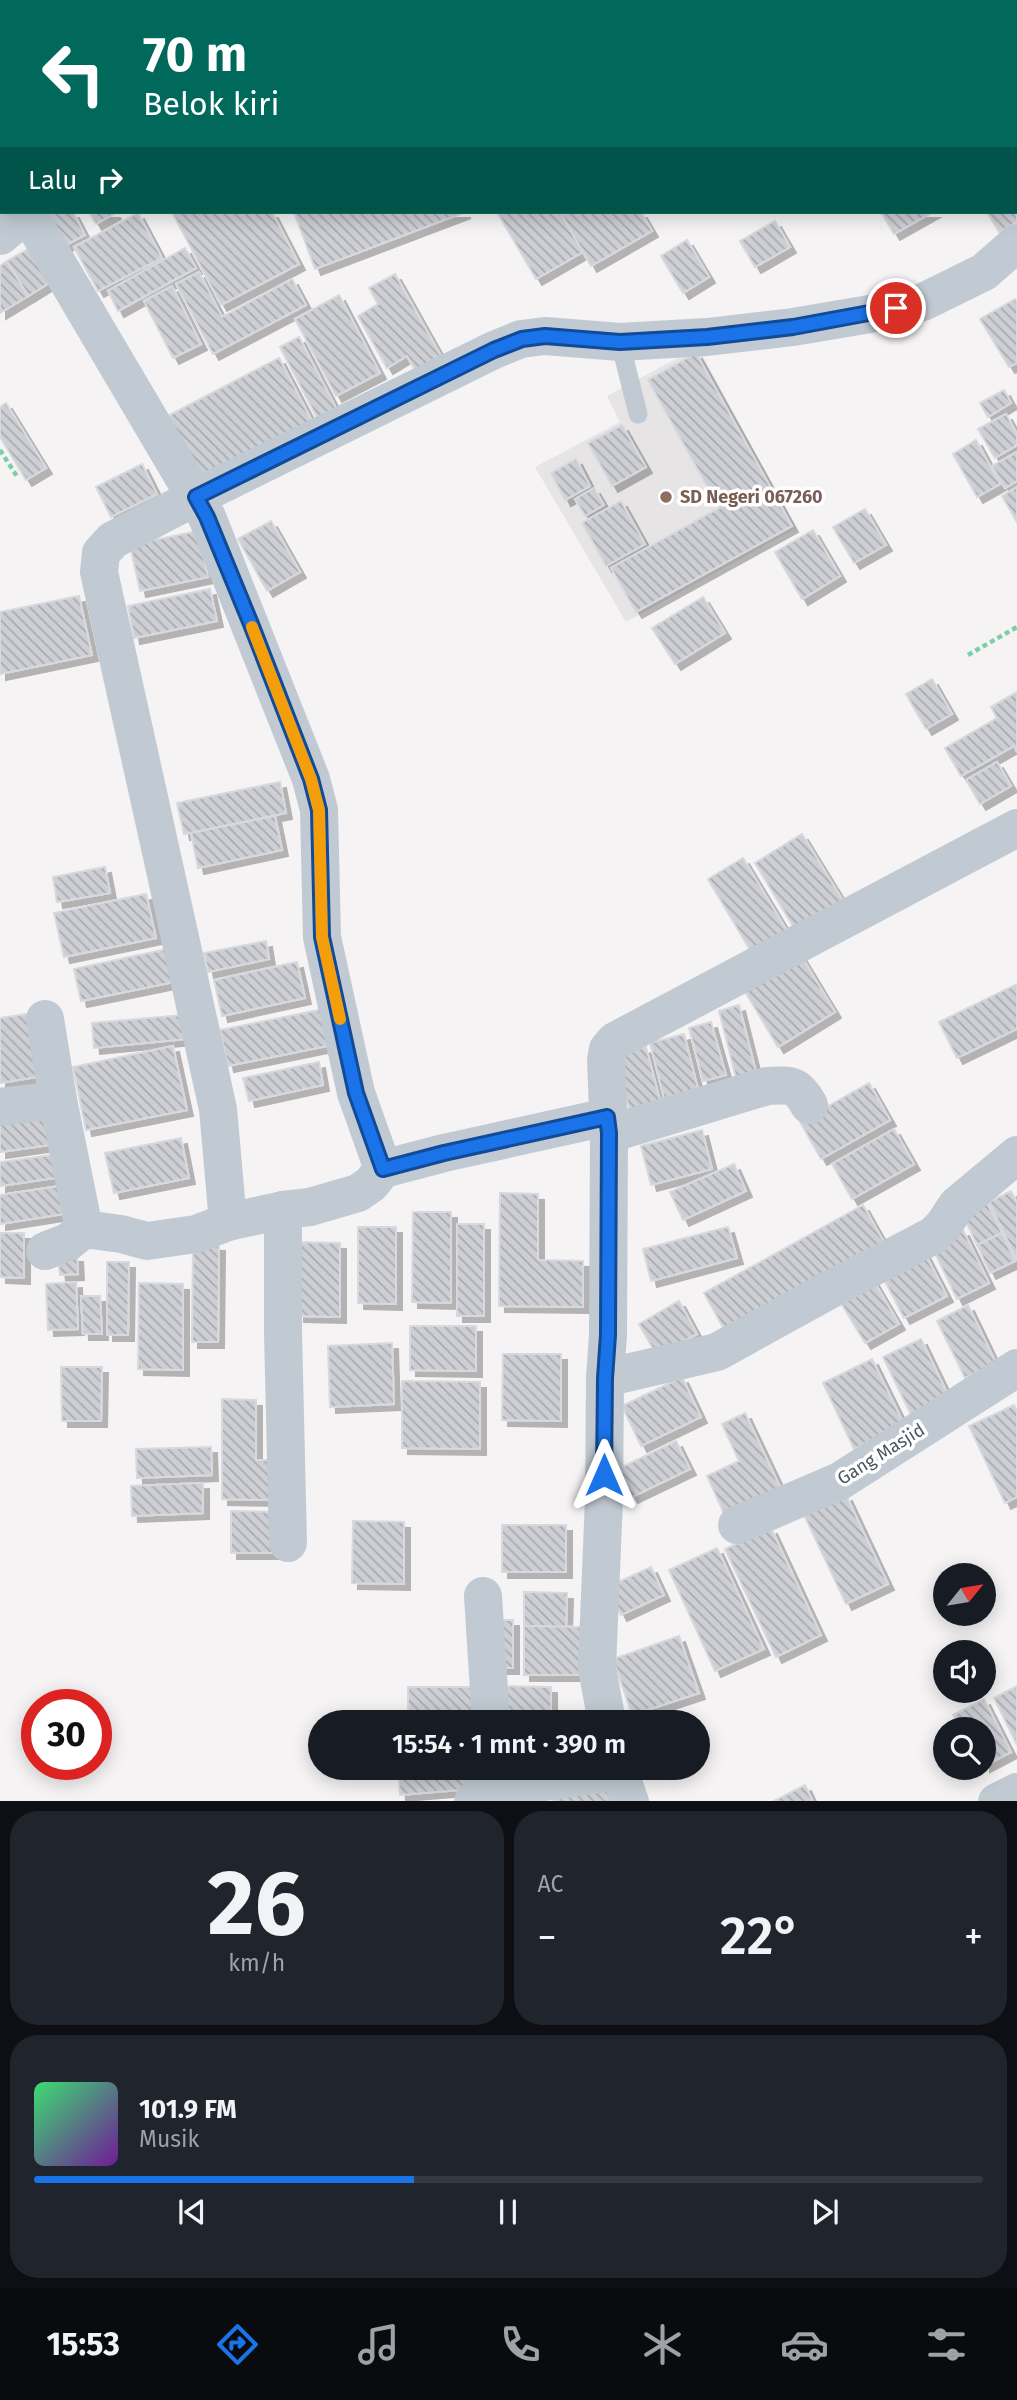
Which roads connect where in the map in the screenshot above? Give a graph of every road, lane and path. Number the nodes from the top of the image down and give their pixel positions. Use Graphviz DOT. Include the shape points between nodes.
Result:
graph roads {
  1 [pos="18,220"];
  2 [pos="1017,243"];
  3 [pos="620,342"];
  4 [pos="638,414"];
  5 [pos="0,450"];
  6 [pos="18,478"];
  7 [pos="196,497"];
  8 [pos="1017,627"];
  9 [pos="968,655"];
  10 [pos="1017,828"];
  11 [pos="45,1019"];
  12 [pos="58,1100"];
  13 [pos="809,1105"];
  14 [pos="0,1107"];
  15 [pos="608,1125"];
  16 [pos="1017,1155"];
  17 [pos="383,1169"];
  18 [pos="283,1210"];
  19 [pos="228,1222"];
  20 [pos="84,1229"];
  21 [pos="45,1251"];
  22 [pos="1017,1368"];
  23 [pos="605,1378"];
  24 [pos="737,1525"];
  25 [pos="288,1543"];
  26 [pos="483,1596"];
  27 [pos="490,1710"];
  28 [pos="605,1710"];
  29 [pos="623,1780"];
  30 [pos="488,1786"];
  31 [pos="1017,1792"];
  32 [pos="997,1801"];
  1 -- 7 [label="street"];
  2 -- 3 [label="street" via="984,272 923,302 793,327"];
  3 -- 4 [label="lane"];
  3 -- 7 [label="street" via="545,336 522,339"];
  5 -- 6 [label="path"];
  7 -- 17 [label="street" via="311,779 319,810 322,937 356,1093"];
  7 -- 19 [label="street" via="113,540 101,553 99,572 218,1109"];
  8 -- 9 [label="path"];
  10 -- 15 [label="street" via="615,1041 606,1060"];
  11 -- 12 [label="street"];
  12 -- 14 [label="street"];
  12 -- 20 [label="street"];
  13 -- 15 [label="street" via="800,1089 767,1086"];
  15 -- 17 [label="street" via="444,1153"];
  15 -- 23 [label="street"];
  16 -- 23 [label="street" via="957,1205 934,1235 717,1352"];
  17 -- 18 [label="street" via="358,1194"];
  18 -- 19 [label="street"];
  18 -- 25 [label="street"];
  19 -- 20 [label="street" via="196,1234 147,1241"];
  20 -- 21 [label="street"];
  22 -- 24 [label="street, Gang Masjid" via="840,1481"];
  23 -- 28 [label="street" via="597,1668"];
  26 -- 27 [label="street"];
  29 -- 30 [label="street"];
  31 -- 32 [label="street"];
}
